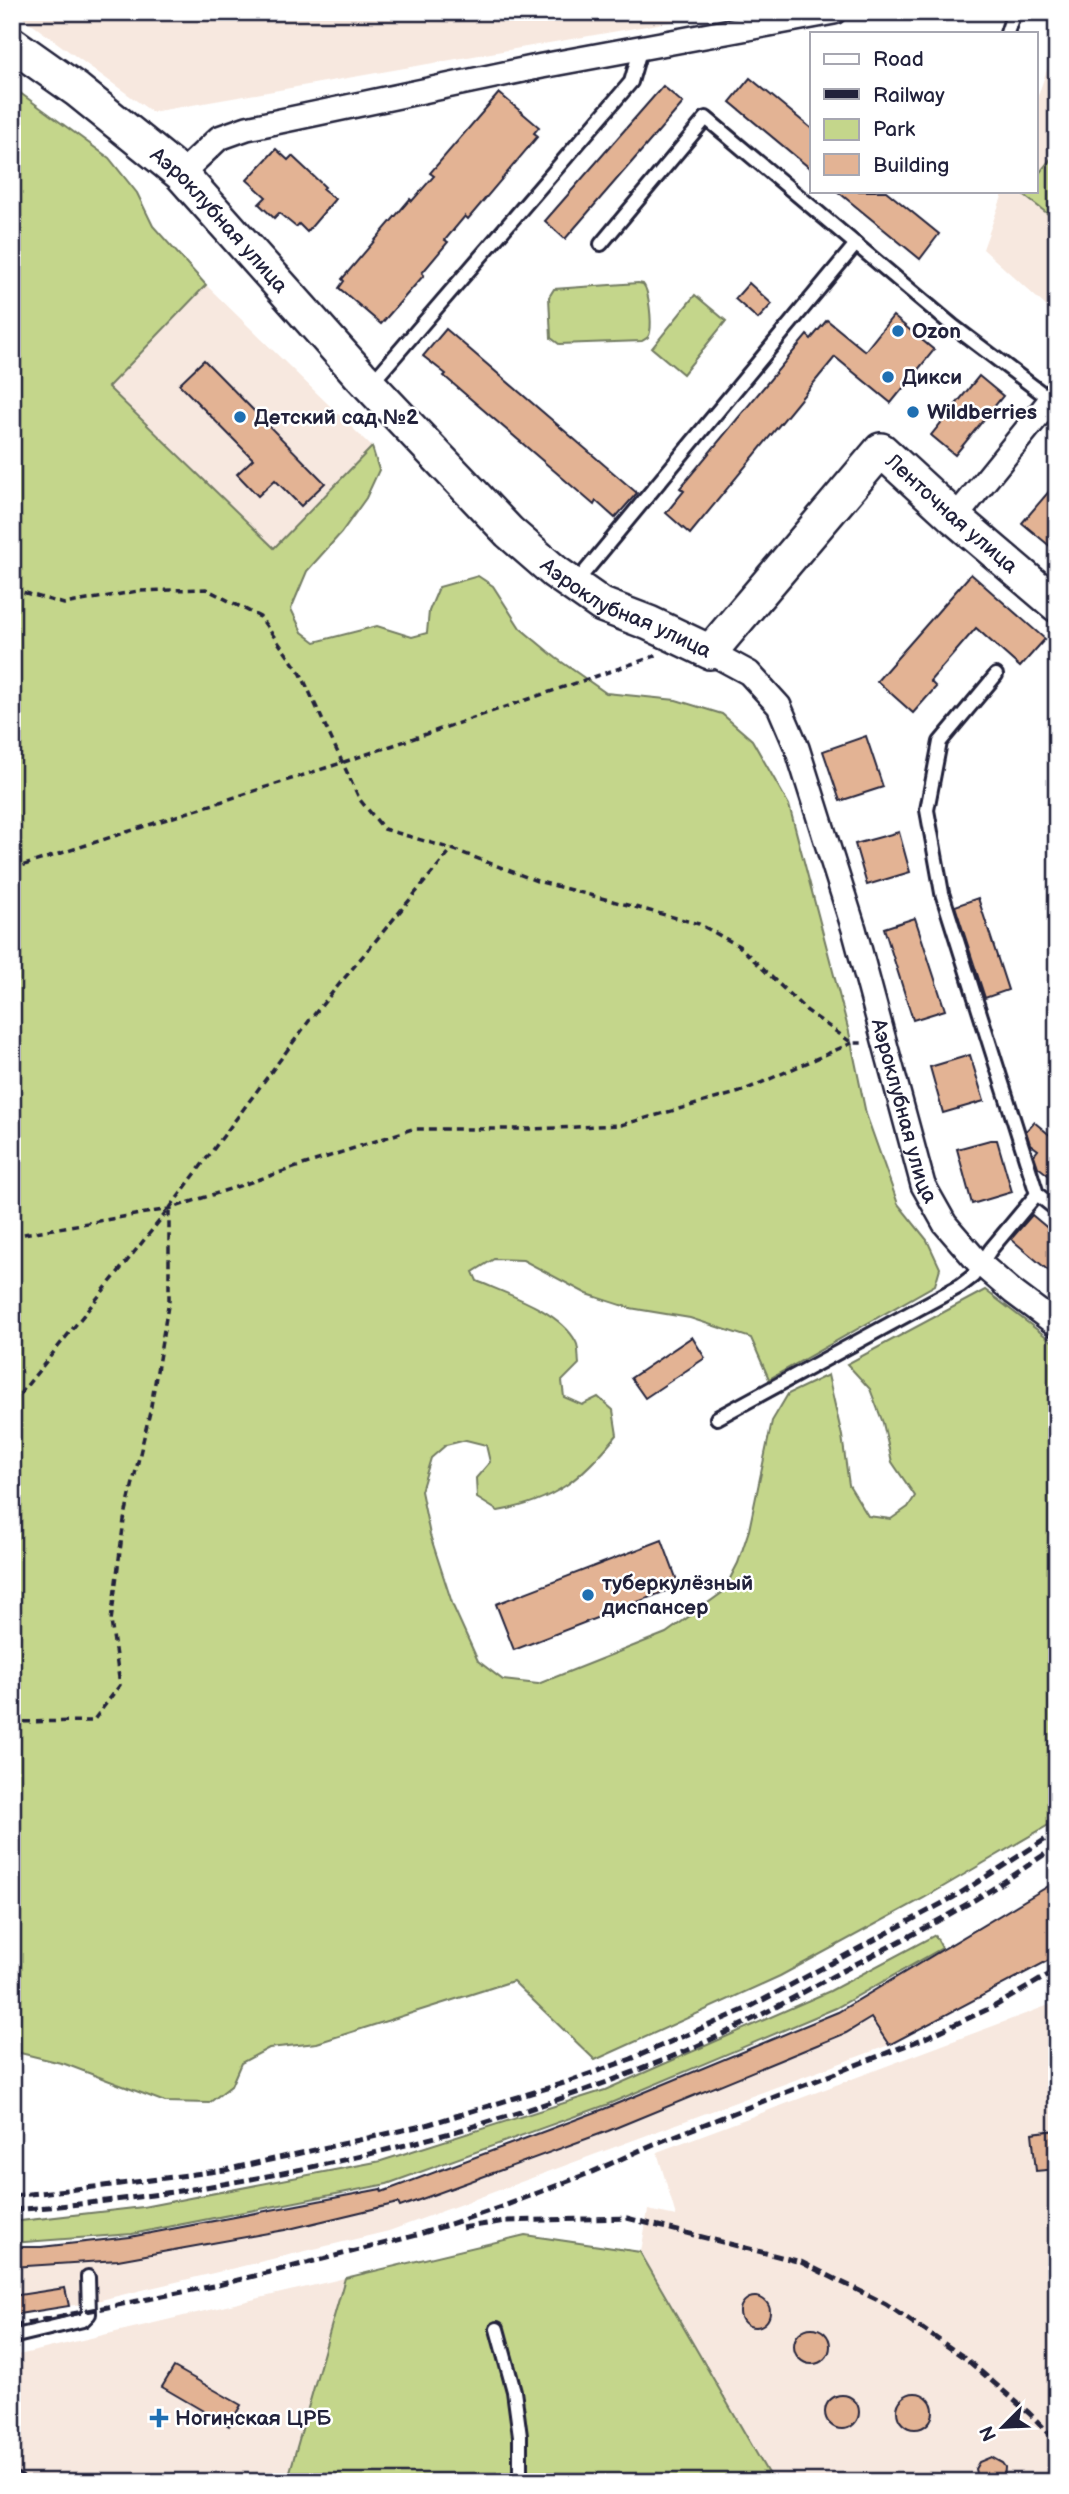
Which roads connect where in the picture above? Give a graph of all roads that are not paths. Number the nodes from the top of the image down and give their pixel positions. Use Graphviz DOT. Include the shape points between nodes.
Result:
graph roads {
  1 [pos="834,12"];
  2 [pos="1014,12"];
  3 [pos="1007,32"];
  4 [pos="12,44"];
  5 [pos="641,47"];
  6 [pos="181,174"];
  7 [pos="601,244"];
  8 [pos="856,244"];
  9 [pos="370,385"];
  10 [pos="1054,396"];
  11 [pos="955,518"];
  12 [pos="574,586"];
  13 [pos="1057,605"];
  14 [pos="702,648"];
  15 [pos="996,675"];
  16 [pos="1037,1194"];
  17 [pos="1057,1210"];
  18 [pos="981,1265"];
  19 [pos="1057,1325"];
  20 [pos="717,1418"];
  21 [pos="88,2277"];
  22 [pos="497,2329"];
  23 [pos="12,2337"];
  24 [pos="12,2478"];
  25 [pos="18,2482"];
  26 [pos="520,2482"];
  1 -- 5 [label="street"];
  2 -- 3 [label="lane"];
  4 -- 6 [label="street, Аэроклубная улица"];
  5 -- 6 [label="street" via="247,128 219,138"];
  5 -- 9 [label="lane" via="631,82"];
  6 -- 9 [label="street, Аэроклубная улица"];
  7 -- 8 [label="lane" via="706,118"];
  8 -- 10 [label="lane" via="953,326"];
  8 -- 12 [label="lane"];
  9 -- 12 [label="street, Аэроклубная улица" via="509,531"];
  10 -- 11 [label="street"];
  11 -- 13 [label="street, Ленточная улица"];
  11 -- 14 [label="street, Ленточная улица" via="881,450"];
  12 -- 14 [label="street, Аэроклубная улица" via="622,615"];
  14 -- 18 [label="street, Аэроклубная улица" via="749,673 779,706 797,748 854,929 923,1185 945,1224"];
  15 -- 16 [label="lane" via="940,742 927,810 943,893"];
  16 -- 17 [label="lane"];
  16 -- 18 [label="lane"];
  18 -- 19 [label="street, Аэроклубная улица"];
  18 -- 20 [label="lane" via="960,1286"];
  21 -- 23 [label="lane" via="89,2314 83,2320"];
  22 -- 26 [label="lane" via="514,2391"];
  24 -- 25 [label="lane"];
}
